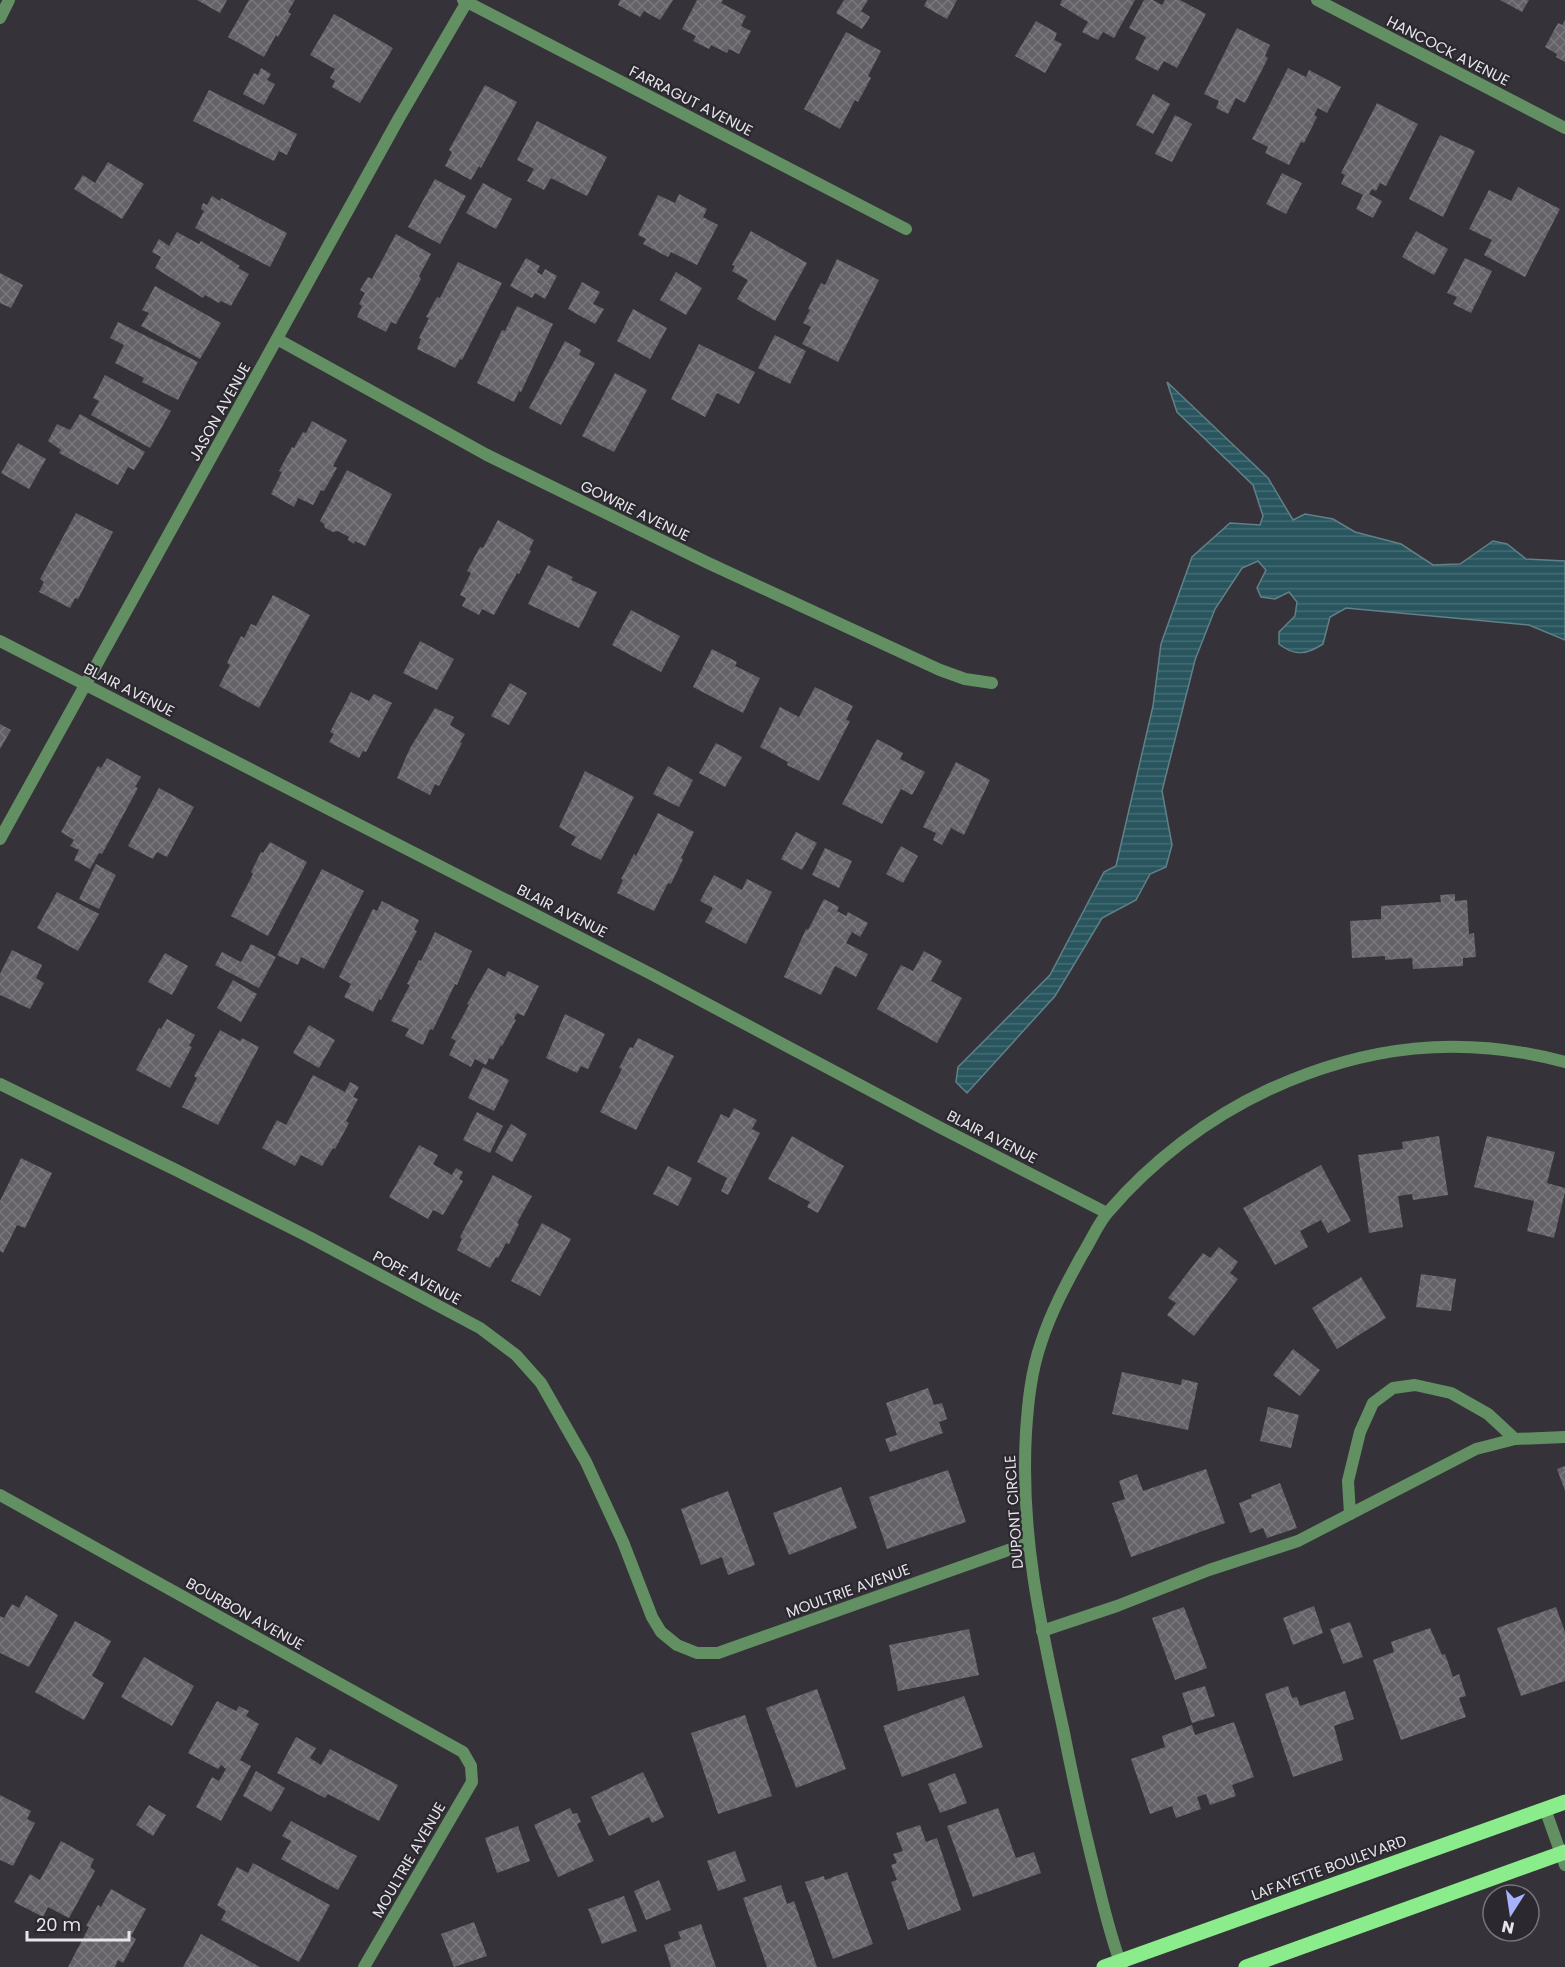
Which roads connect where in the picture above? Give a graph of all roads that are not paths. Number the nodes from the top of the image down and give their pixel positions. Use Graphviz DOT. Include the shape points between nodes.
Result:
graph roads {
  1 [pos="9,0"];
  2 [pos="1317,0"];
  3 [pos="466,1"];
  4 [pos="0,18"];
  5 [pos="1565,128"];
  6 [pos="906,229"];
  7 [pos="277,339"];
  8 [pos="0,641"];
  9 [pos="992,683"];
  10 [pos="86,685"];
  11 [pos="0,839"];
  12 [pos="1565,1062"];
  13 [pos="0,1084"];
  14 [pos="1107,1213"];
  15 [pos="1565,1437"];
  16 [pos="1515,1439"];
  17 [pos="0,1495"];
  18 [pos="1350,1514"];
  19 [pos="1028,1543"];
  20 [pos="1042,1630"];
  21 [pos="677,1646"];
  22 [pos="471,1766"];
  23 [pos="1565,1802"];
  24 [pos="1545,1809"];
  25 [pos="1564,1857"];
  26 [pos="1121,1964"];
  27 [pos="364,1967"];
  28 [pos="1104,1967"];
  29 [pos="1246,1967"];
  1 -- 4 [label="street"];
  2 -- 5 [label="street, HANCOCK AVENUE"];
  3 -- 6 [label="street, FARRAGUT AVENUE"];
  3 -- 7 [label="street, JASON AVENUE"];
  7 -- 9 [label="street, GOWRIE AVENUE" via="487,455 705,562 940,670"];
  7 -- 10 [label="street, JASON AVENUE"];
  8 -- 10 [label="street, BLAIR AVENUE"];
  10 -- 11 [label="street, JASON AVENUE"];
  10 -- 14 [label="street, BLAIR AVENUE"];
  12 -- 14 [label="street, DUPONT CIRCLE" via="1537,1054 1464,1046 1404,1048 1355,1058 1294,1078 1204,1126 1152,1167"];
  13 -- 21 [label="street, POPE AVENUE" via="309,1237 480,1328 516,1355 541,1383 586,1462 652,1617"];
  14 -- 19 [label="street, DUPONT CIRCLE" via="1059,1296 1040,1344 1028,1395 1024,1468"];
  15 -- 16 [label="street"];
  16 -- 18 [label="street" via="1476,1449"];
  16 -- 18 [label="street" via="1488,1414 1452,1393 1415,1385 1393,1388 1373,1403 1360,1431 1348,1481"];
  17 -- 22 [label="street, BOURBON AVENUE" via="463,1752"];
  18 -- 20 [label="street" via="1298,1540"];
  19 -- 20 [label="street, DUPONT CIRCLE"];
  19 -- 21 [label="street, MOULTRIE AVENUE" via="718,1653 697,1653"];
  20 -- 26 [label="street, DUPONT CIRCLE" via="1086,1836"];
  22 -- 27 [label="street, MOULTRIE AVENUE" via="471,1782"];
  23 -- 24 [label="main road, LAFAYETTE BOULEVARD"];
  24 -- 25 [label="street"];
  24 -- 26 [label="main road, LAFAYETTE BOULEVARD"];
  25 -- 29 [label="main road"];
  26 -- 28 [label="main road, LAFAYETTE BOULEVARD"];
}
